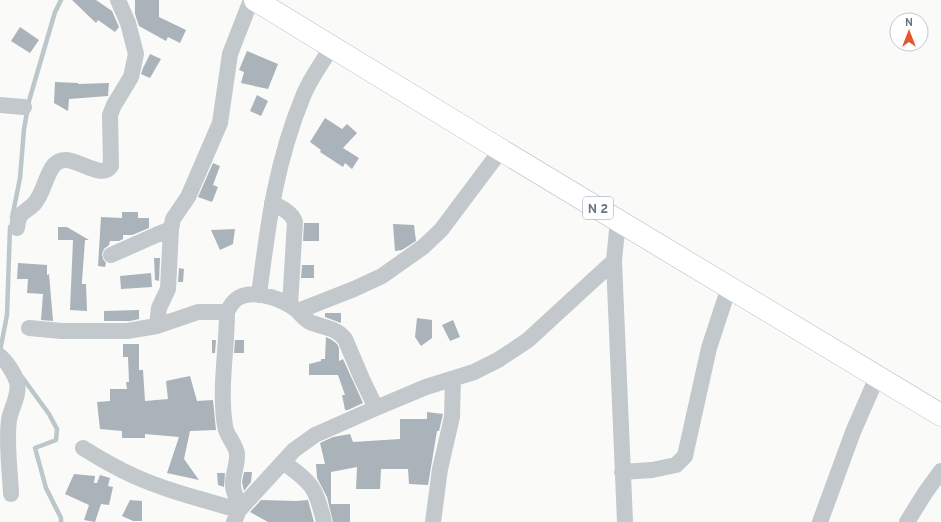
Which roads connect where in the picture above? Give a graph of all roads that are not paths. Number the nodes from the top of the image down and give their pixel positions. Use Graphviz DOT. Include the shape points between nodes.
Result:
graph roads {
  1 [pos="118,0"];
  2 [pos="251,0"];
  3 [pos="269,3"];
  4 [pos="332,46"];
  5 [pos="0,105"];
  6 [pos="24,107"];
  7 [pos="501,150"];
  8 [pos="272,203"];
  9 [pos="618,220"];
  10 [pos="17,228"];
  11 [pos="171,229"];
  12 [pos="111,255"];
  13 [pos="614,261"];
  14 [pos="729,287"];
  15 [pos="259,295"];
  16 [pos="294,308"];
  17 [pos="227,312"];
  18 [pos="157,326"];
  19 [pos="30,328"];
  20 [pos="0,356"];
  21 [pos="878,377"];
  22 [pos="453,379"];
  23 [pos="376,408"];
  24 [pos="941,415"];
  25 [pos="83,448"];
  26 [pos="283,462"];
  27 [pos="941,471"];
  28 [pos="622,472"];
  29 [pos="11,494"];
  30 [pos="238,513"];
  31 [pos="324,522"];
  32 [pos="433,522"];
  33 [pos="625,522"];
  34 [pos="820,522"];
  35 [pos="907,522"];
  1 -- 10 [label="street" via="128,23 136,54 131,77 110,115 111,166 105,171 98,171 67,159 58,161 34,204 18,218"];
  2 -- 11 [label="street" via="230,54 220,123 188,198 173,219"];
  3 -- 4 [label="main road, N 2"];
  4 -- 7 [label="main road, N 2"];
  4 -- 8 [label="street" via="305,92 286,142"];
  5 -- 6 [label="street"];
  7 -- 9 [label="main road, N 2"];
  7 -- 16 [label="street" via="440,230 423,247 382,276 328,300"];
  8 -- 15 [label="street"];
  8 -- 16 [label="street" via="294,217"];
  9 -- 13 [label="street"];
  9 -- 14 [label="main road, N 2"];
  11 -- 12 [label="street"];
  11 -- 18 [label="street" via="168,289 159,308"];
  13 -- 22 [label="street" via="528,340 498,360"];
  13 -- 28 [label="street"];
  14 -- 21 [label="main road, N 2"];
  14 -- 28 [label="street" via="709,348 685,456 676,465"];
  15 -- 16 [label="street" via="274,298"];
  15 -- 17 [label="street" via="239,297 231,303"];
  16 -- 23 [label="street" via="309,321 341,334"];
  17 -- 18 [label="street" via="198,312"];
  17 -- 30 [label="street" via="222,390 225,426 237,456 233,490"];
  18 -- 19 [label="street" via="106,332"];
  20 -- 29 [label="street" via="11,369 17,382 17,393 9,419"];
  21 -- 24 [label="main road, N 2"];
  21 -- 34 [label="street" via="853,432"];
  22 -- 23 [label="street" via="426,387"];
  22 -- 32 [label="street" via="452,417 440,469"];
  23 -- 26 [label="street" via="315,435 294,450"];
  25 -- 30 [label="street" via="135,477"];
  26 -- 30 [label="street"];
  26 -- 31 [label="street" via="310,484 317,496"];
  27 -- 35 [label="street"];
  28 -- 33 [label="street"];
}
